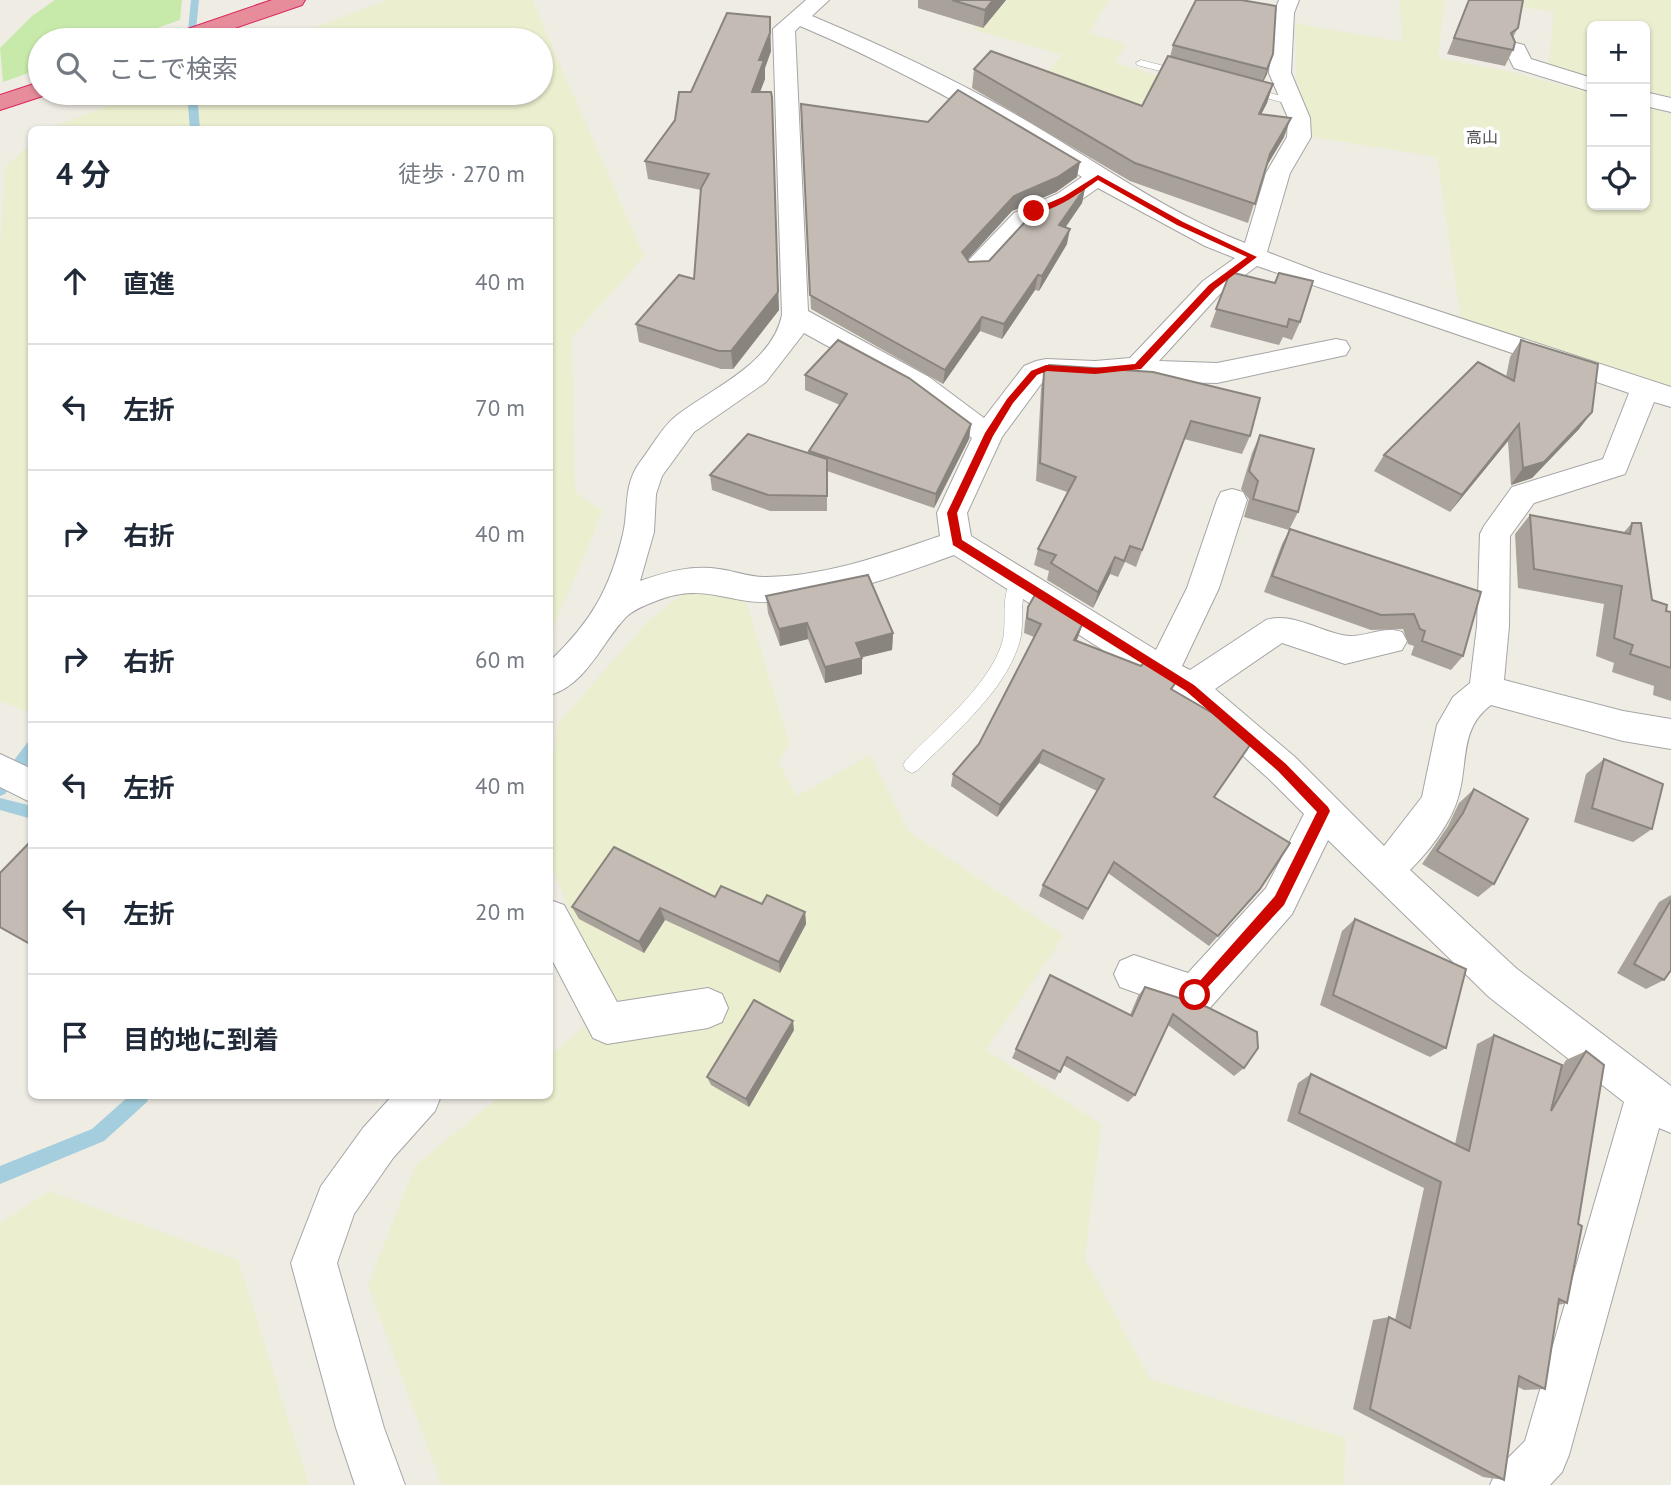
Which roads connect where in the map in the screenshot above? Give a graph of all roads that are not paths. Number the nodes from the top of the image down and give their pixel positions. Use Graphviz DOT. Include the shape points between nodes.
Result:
graph roads {
  1 [pos="294,0"];
  2 [pos="819,0"];
  3 [pos="1289,0"];
  4 [pos="797,18"];
  5 [pos="212,28"];
  6 [pos="1516,50"];
  7 [pos="1141,63"];
  8 [pos="1191,76"];
  9 [pos="1589,84"];
  10 [pos="1241,89"];
  11 [pos="28,93"];
  12 [pos="1650,100"];
  13 [pos="1292,102"];
  14 [pos="0,103"];
  15 [pos="1671,105"];
  16 [pos="1098,177"];
  17 [pos="1253,257"];
  18 [pos="976,268"];
  19 [pos="795,315"];
  20 [pos="1336,348"];
  21 [pos="1138,367"];
  22 [pos="1658,392"];
  23 [pos="988,435"];
  24 [pos="1232,500"];
  25 [pos="957,542"];
  26 [pos="1021,581"];
  27 [pos="616,606"];
  28 [pos="1390,641"];
  29 [pos="553,678"];
  30 [pos="1176,679"];
  31 [pos="1486,690"];
  32 [pos="1671,734"];
  33 [pos="912,765"];
  34 [pos="0,769"];
  35 [pos="28,785"];
  36 [pos="1324,811"];
  37 [pos="1383,870"];
  38 [pos="553,924"];
  39 [pos="1134,974"];
  40 [pos="708,1008"];
  41 [pos="417,1099"];
  42 [pos="1659,1103"];
  43 [pos="380,1485"];
  44 [pos="1515,1485"];
  1 -- 5 [label="highway"];
  2 -- 4 [label="street"];
  3 -- 13 [label="street" via="1280,73"];
  4 -- 16 [label="street" via="884,54 982,105"];
  4 -- 19 [label="street" via="784,29"];
  6 -- 9 [label="street" via="1522,63"];
  7 -- 8 [label="lane"];
  10 -- 13 [label="lane"];
  11 -- 14 [label="highway"];
  12 -- 15 [label="street"];
  13 -- 17 [label="street" via="1299,118 1299,138 1278,173"];
  16 -- 17 [label="street"];
  16 -- 18 [label="street" via="1066,199 1023,218"];
  17 -- 21 [label="street" via="1212,287"];
  17 -- 22 [label="street"];
  19 -- 23 [label="street" via="919,384"];
  19 -- 27 [label="street" via="792,331 756,375 684,425 648,474 641,494 639,532"];
  20 -- 21 [label="street" via="1217,373"];
  21 -- 23 [label="street" via="1095,371 1046,368 1034,373"];
  22 -- 31 [label="street" via="1615,466 1523,495 1495,534"];
  23 -- 25 [label="street" via="952,513"];
  24 -- 30 [label="street" via="1210,574 1186,631"];
  25 -- 26 [label="street"];
  25 -- 27 [label="street" via="848,580 763,590 715,580 675,584 650,588"];
  26 -- 30 [label="street"];
  26 -- 33 [label="lane" via="1015,587 1011,643 991,682"];
  27 -- 29 [label="street" via="583,650"];
  28 -- 30 [label="street" via="1345,650 1278,629"];
  30 -- 36 [label="street" via="1282,768"];
  31 -- 32 [label="street"];
  31 -- 37 [label="street" via="1468,701 1452,726 1440,797 1398,858"];
  34 -- 35 [label="street"];
  36 -- 37 [label="street"];
  36 -- 39 [label="street" via="1279,901 1195,995"];
  37 -- 42 [label="street" via="1503,984"];
  38 -- 40 [label="street" via="607,1024"];
  41 -- 43 [label="street" via="336,1201 314,1263"];
  42 -- 44 [label="street" via="1545,1455"];
}
